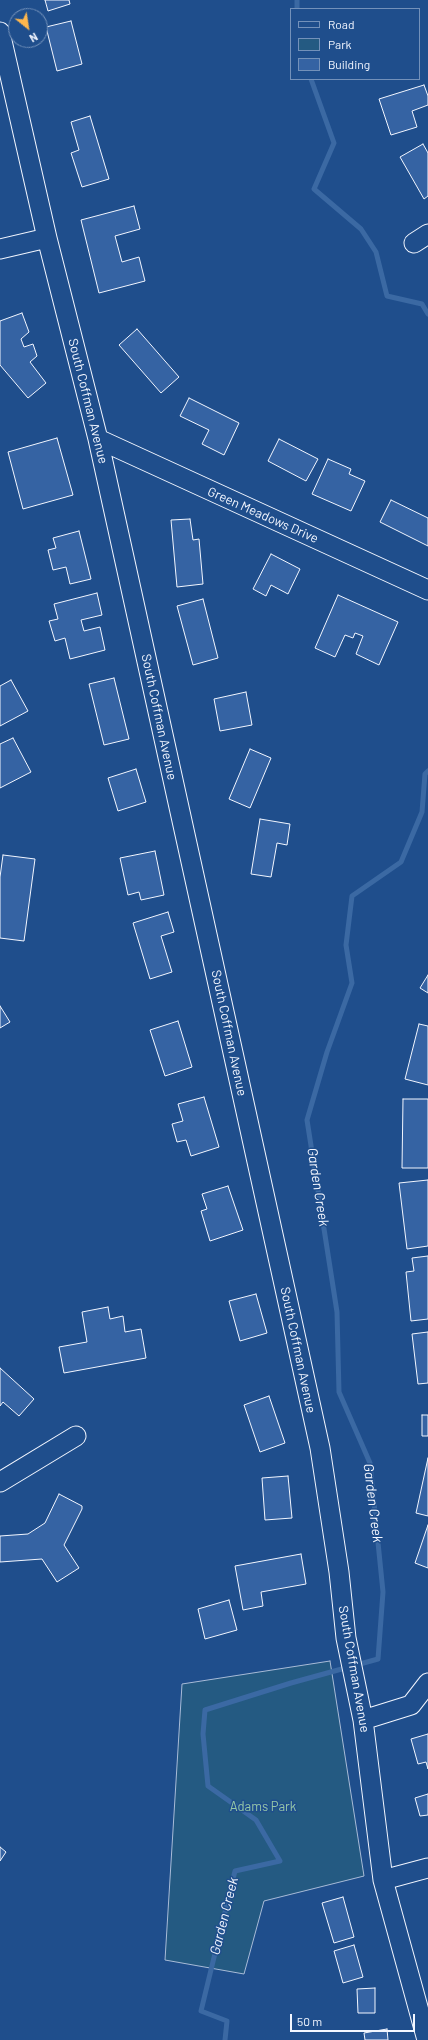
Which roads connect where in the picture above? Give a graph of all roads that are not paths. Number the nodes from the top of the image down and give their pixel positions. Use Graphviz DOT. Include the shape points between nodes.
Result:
graph roads {
  1 [pos="0,32"];
  2 [pos="47,238"];
  3 [pos="0,249"];
  4 [pos="98,439"];
  5 [pos="428,590"];
  6 [pos="76,1436"];
  7 [pos="0,1482"];
  8 [pos="428,1683"];
  9 [pos="363,1720"];
  10 [pos="428,1868"];
  11 [pos="383,1880"];
  12 [pos="427,2040"];
  1 -- 2 [label="street, South Coffman Avenue"];
  2 -- 3 [label="street"];
  2 -- 4 [label="street, South Coffman Avenue"];
  4 -- 5 [label="street, Green Meadows Drive"];
  4 -- 9 [label="street, South Coffman Avenue" via="320,1448 339,1572 346,1638"];
  6 -- 7 [label="street"];
  8 -- 9 [label="street" via="411,1705"];
  9 -- 11 [label="street, South Coffman Avenue"];
  10 -- 11 [label="street"];
  11 -- 12 [label="street, South Coffman Avenue"];
}
